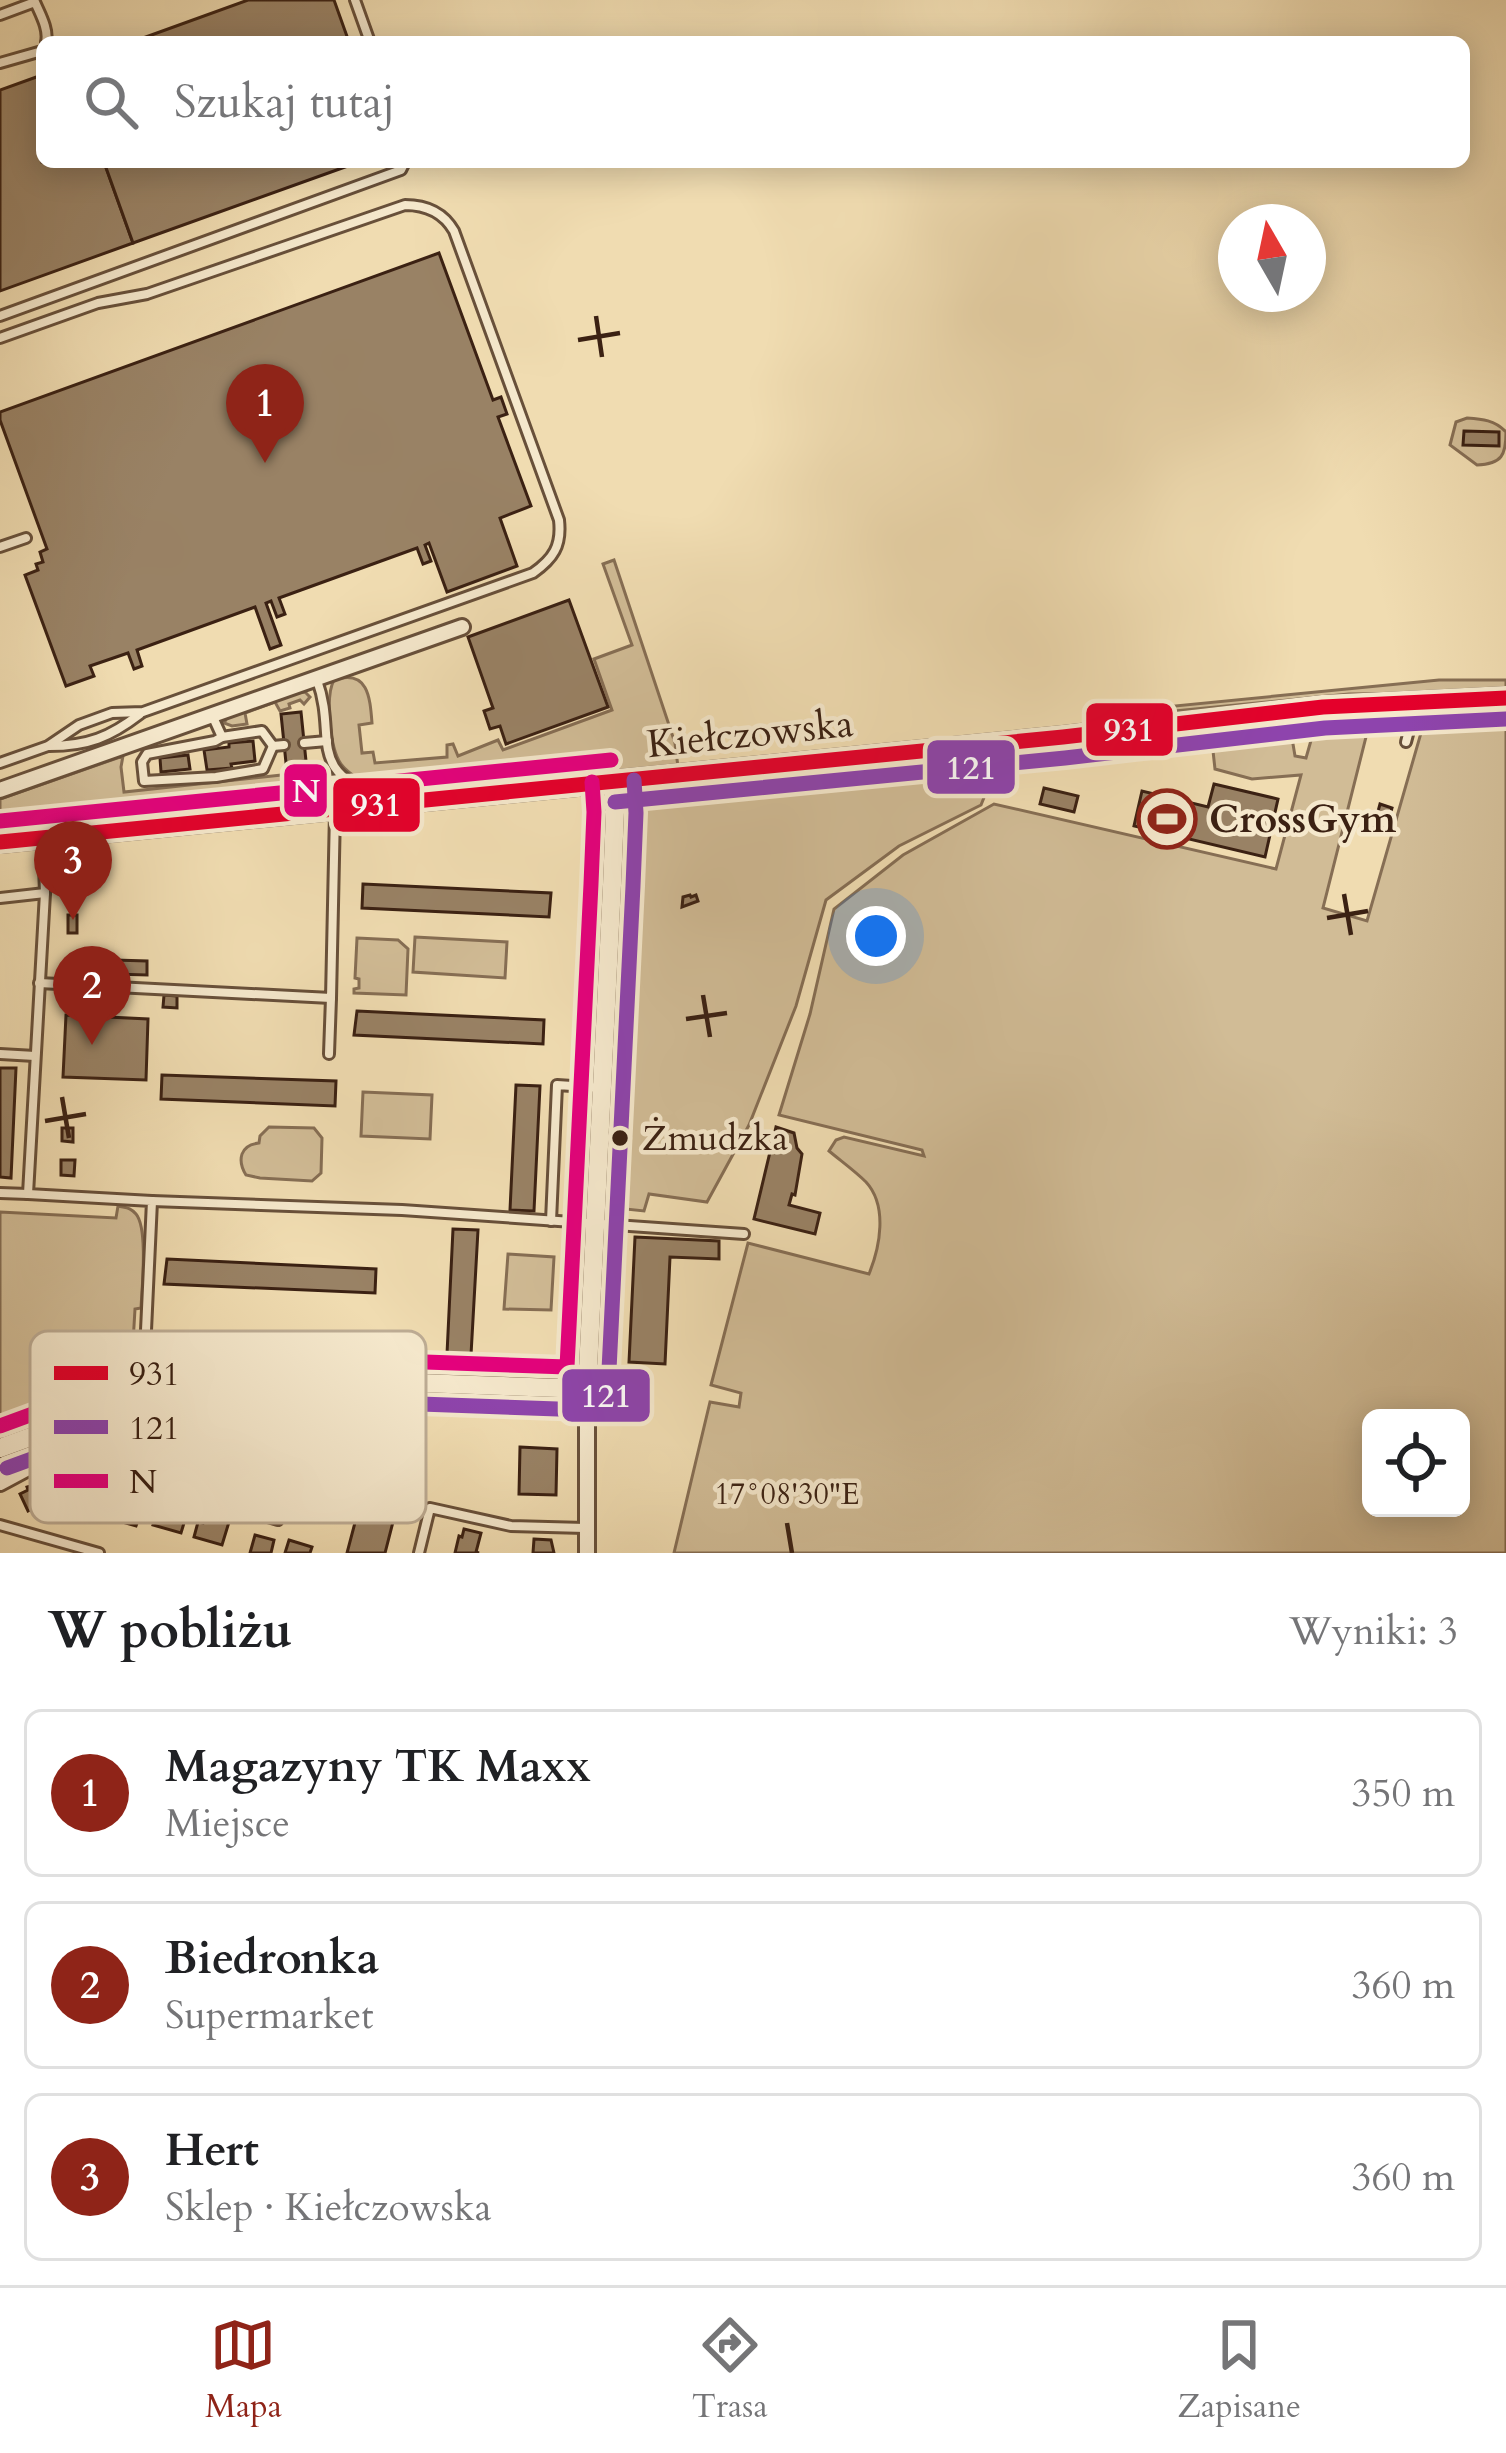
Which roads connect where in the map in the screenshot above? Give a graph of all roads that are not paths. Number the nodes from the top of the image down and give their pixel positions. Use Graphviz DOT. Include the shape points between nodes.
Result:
graph roads {
  1 [pos="355,0"];
  2 [pos="38,1"];
  3 [pos="0,15"];
  4 [pos="47,36"];
  5 [pos="368,36"];
  6 [pos="36,53"];
  7 [pos="0,63"];
  8 [pos="402,168"];
  9 [pos="0,316"];
  10 [pos="0,338"];
  11 [pos="26,538"];
  12 [pos="0,548"];
  13 [pos="462,627"];
  14 [pos="315,676"];
  15 [pos="1506,698"];
  16 [pos="1410,702"];
  17 [pos="142,712"];
  18 [pos="212,715"];
  19 [pos="222,737"];
  20 [pos="327,741"];
  21 [pos="1406,742"];
  22 [pos="304,743"];
  23 [pos="48,746"];
  24 [pos="0,763"];
  25 [pos="613,781"];
  26 [pos="0,790"];
  27 [pos="393,802"];
  28 [pos="334,808"];
  29 [pos="43,837"];
  30 [pos="0,842"];
  31 [pos="45,893"];
  32 [pos="0,898"];
  33 [pos="39,983"];
  34 [pos="332,998"];
  35 [pos="0,1054"];
  36 [pos="329,1054"];
  37 [pos="35,1056"];
  38 [pos="603,1088"];
  39 [pos="0,1193"];
  40 [pos="28,1194"];
  41 [pos="152,1201"];
  42 [pos="551,1221"];
  43 [pos="596,1224"];
  44 [pos="744,1234"];
  45 [pos="146,1331"];
  46 [pos="426,1383"];
  47 [pos="587,1389"];
  48 [pos="30,1437"];
  49 [pos="0,1448"];
  50 [pos="30,1466"];
  51 [pos="0,1483"];
  52 [pos="0,1525"];
  53 [pos="587,1528"];
  54 [pos="99,1553"];
  55 [pos="419,1553"];
  56 [pos="586,1553"];
  1 -- 5 [label="lane"];
  2 -- 3 [label="lane"];
  2 -- 4 [label="lane"];
  6 -- 7 [label="lane"];
  8 -- 9 [label="lane"];
  10 -- 17 [label="lane" via="405,205 438,212 454,231 559,520 550,561"];
  11 -- 12 [label="lane"];
  13 -- 14 [label="street"];
  14 -- 18 [label="street"];
  14 -- 20 [label="lane"];
  15 -- 16 [label="street, Kiełczowska"];
  16 -- 21 [label="lane"];
  16 -- 25 [label="street, Kiełczowska"];
  17 -- 23 [label="lane" via="79,724"];
  17 -- 23 [label="lane" via="78,746"];
  18 -- 19 [label="lane"];
  18 -- 26 [label="street"];
  19 -- 19 [label="lane" via="262,731 279,746 263,769 144,781 147,754"];
  20 -- 22 [label="lane"];
  20 -- 27 [label="lane" via="333,768"];
  23 -- 24 [label="lane"];
  25 -- 27 [label="street, Kiełczowska"];
  25 -- 38 [label="street"];
  27 -- 28 [label="street, Kiełczowska"];
  28 -- 29 [label="street, Kiełczowska"];
  28 -- 34 [label="lane"];
  29 -- 30 [label="street, Kiełczowska"];
  29 -- 31 [label="lane"];
  31 -- 32 [label="lane"];
  31 -- 33 [label="lane"];
  33 -- 34 [label="lane"];
  33 -- 37 [label="lane"];
  34 -- 36 [label="lane"];
  35 -- 37 [label="lane"];
  37 -- 40 [label="lane"];
  38 -- 42 [label="lane" via="557,1085"];
  38 -- 43 [label="street"];
  39 -- 40 [label="lane"];
  40 -- 41 [label="lane"];
  41 -- 42 [label="lane"];
  41 -- 45 [label="lane"];
  42 -- 43 [label="lane"];
  43 -- 44 [label="lane"];
  43 -- 47 [label="street"];
  46 -- 47 [label="street"];
  47 -- 53 [label="street"];
  48 -- 49 [label="street"];
  50 -- 51 [label="street"];
  52 -- 54 [label="lane"];
  53 -- 55 [label="lane" via="511,1526 430,1508"];
  53 -- 56 [label="street"];
}
